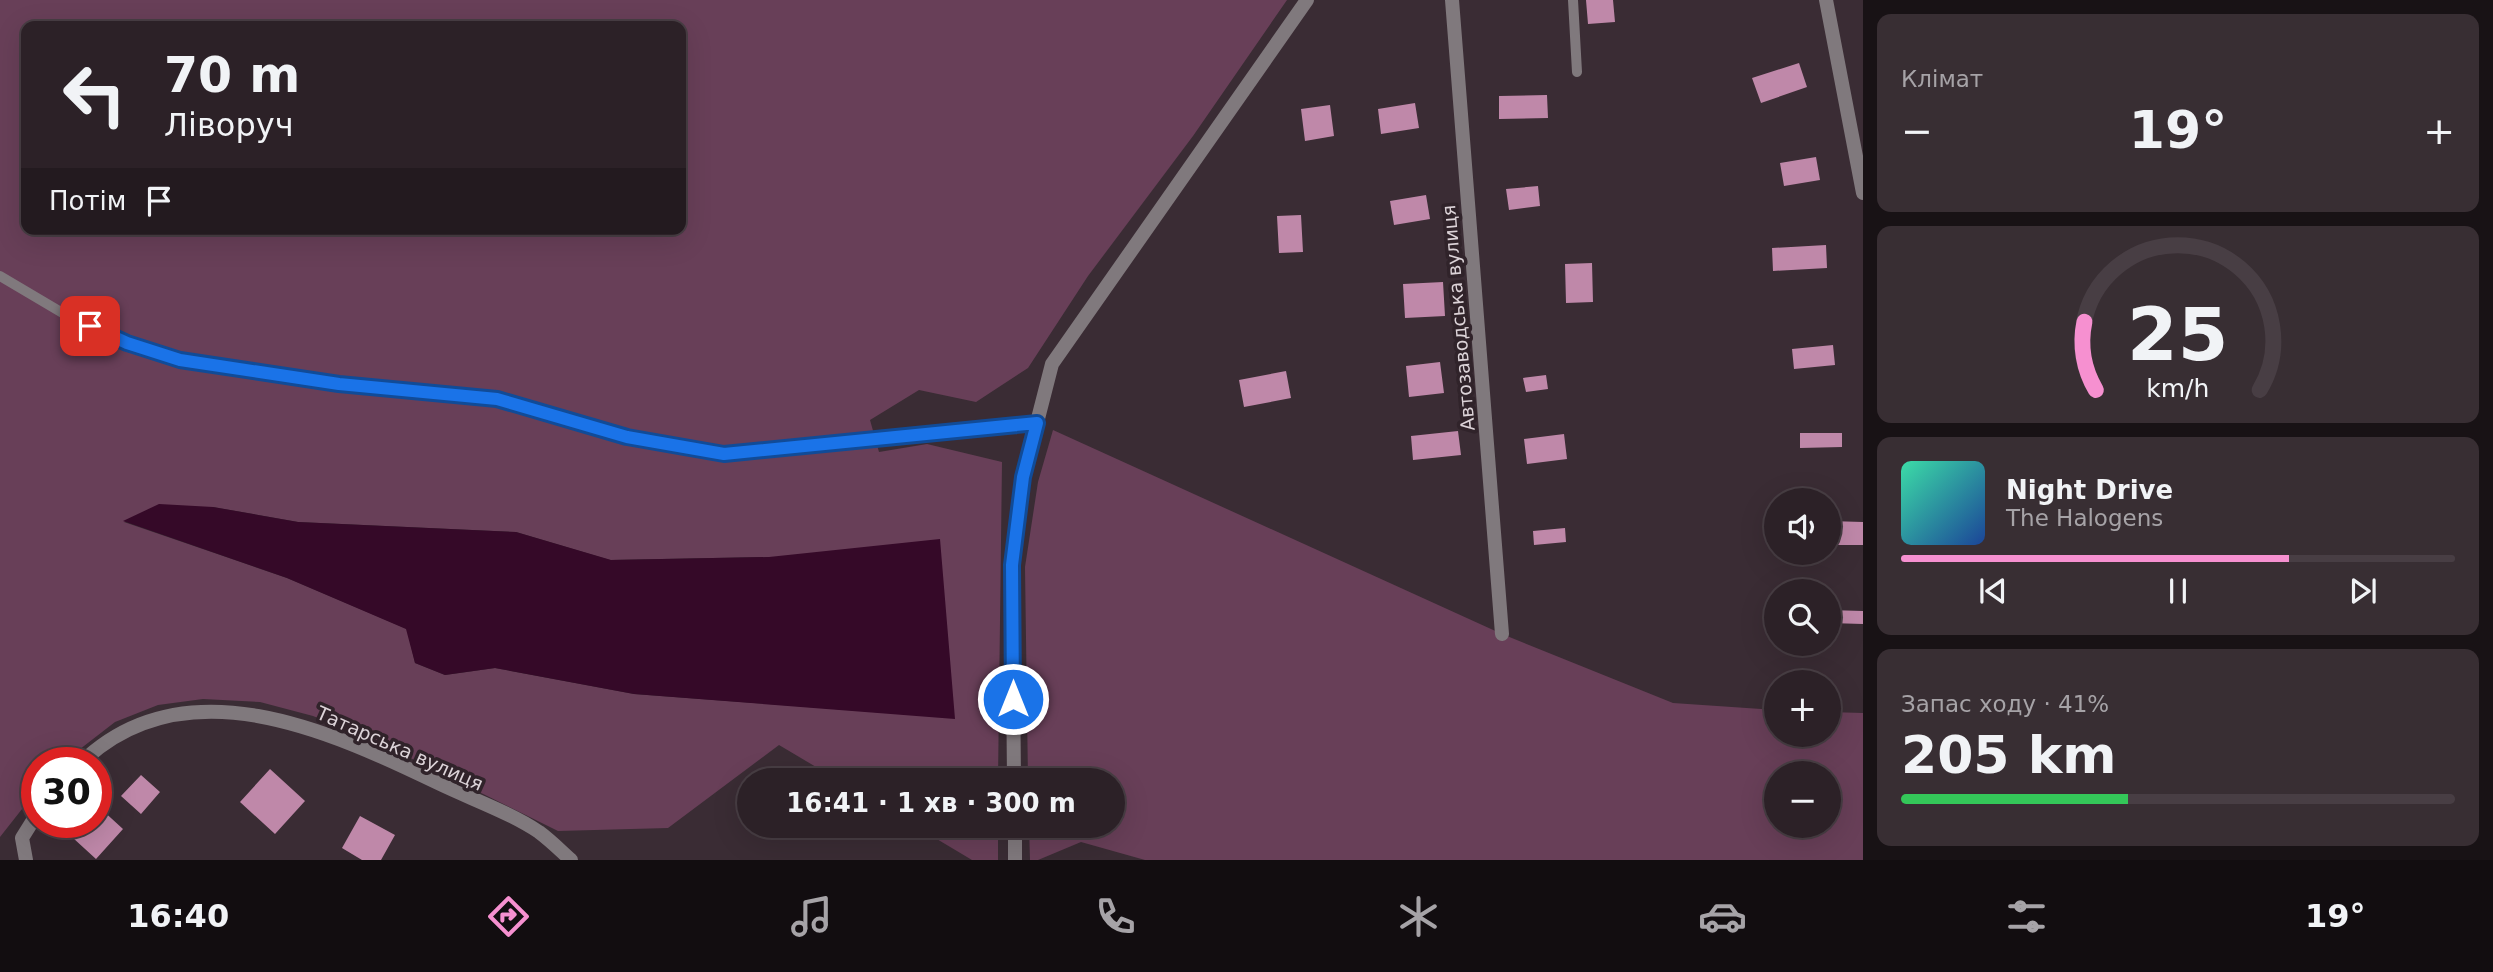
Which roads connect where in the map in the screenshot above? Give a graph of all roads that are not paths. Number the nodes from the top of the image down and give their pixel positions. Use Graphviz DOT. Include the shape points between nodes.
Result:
graph roads {
  1 [pos="1307,0"];
  2 [pos="1452,0"];
  3 [pos="1573,0"];
  4 [pos="1826,0"];
  5 [pos="1577,72"];
  6 [pos="1863,193"];
  7 [pos="0,276"];
  8 [pos="1037,423"];
  9 [pos="1502,634"];
  10 [pos="101,747"];
  11 [pos="1014,768"];
  12 [pos="22,838"];
  13 [pos="1015,838"];
  14 [pos="26,860"];
  15 [pos="571,860"];
  16 [pos="1015,860"];
  1 -- 8 [label="street" via="1052,364"];
  2 -- 9 [label="street, Автозаводська вулиця"];
  3 -- 5 [label="lane"];
  4 -- 6 [label="street"];
  7 -- 8 [label="lane" via="71,318 180,360 339,384 497,399 627,437 724,454"];
  8 -- 11 [label="street" via="1023,477 1012,565"];
  10 -- 15 [label="street, Татарська вулиця" via="118,734 160,718 204,711 254,714 306,726 402,766 538,832"];
  12 -- 14 [label="street"];
  13 -- 16 [label="street"];
}
